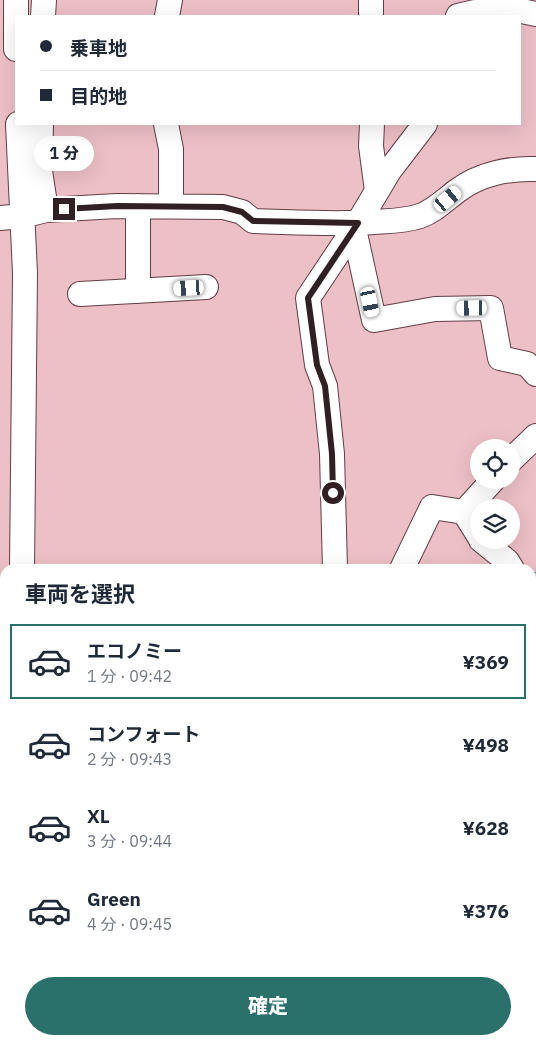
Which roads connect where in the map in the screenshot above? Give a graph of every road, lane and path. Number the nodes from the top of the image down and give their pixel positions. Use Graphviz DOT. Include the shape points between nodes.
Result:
graph roads {
  1 [pos="16,0"];
  2 [pos="44,0"];
  3 [pos="170,0"];
  4 [pos="371,0"];
  5 [pos="501,9"];
  6 [pos="536,14"];
  7 [pos="16,15"];
  8 [pos="43,15"];
  9 [pos="167,15"];
  10 [pos="371,15"];
  11 [pos="462,15"];
  12 [pos="18,125"];
  13 [pos="41,125"];
  14 [pos="166,125"];
  15 [pos="372,125"];
  16 [pos="423,125"];
  17 [pos="536,169"];
  18 [pos="377,191"];
  19 [pos="138,206"];
  20 [pos="170,206"];
  21 [pos="46,210"];
  22 [pos="11,217"];
  23 [pos="356,226"];
  24 [pos="206,287"];
  25 [pos="138,291"];
  26 [pos="80,294"];
  27 [pos="536,374"];
  28 [pos="536,436"];
  29 [pos="520,451"];
  30 [pos="485,489"];
  31 [pos="464,512"];
  32 [pos="470,522"];
  33 [pos="492,549"];
  34 [pos="22,564"];
  35 [pos="335,564"];
  36 [pos="404,564"];
  37 [pos="509,564"];
  1 -- 7 [label="street"];
  2 -- 8 [label="street"];
  3 -- 9 [label="street"];
  4 -- 10 [label="street"];
  5 -- 6 [label="street"];
  5 -- 11 [label="street"];
  12 -- 22 [label="street"];
  13 -- 21 [label="street" via="40,172"];
  14 -- 20 [label="street" via="171,149"];
  15 -- 18 [label="street" via="371,146"];
  16 -- 18 [label="street"];
  17 -- 23 [label="street" via="508,170 476,180 421,216"];
  18 -- 23 [label="street"];
  19 -- 20 [label="street"];
  19 -- 21 [label="street"];
  19 -- 25 [label="street"];
  20 -- 23 [label="street" via="223,207 242,212 253,221"];
  21 -- 22 [label="street"];
  22 -- 34 [label="street" via="25,273"];
  23 -- 27 [label="street" via="374,320 435,309 491,308 500,358 526,364"];
  23 -- 35 [label="street" via="308,298 317,365 325,386 332,454"];
  24 -- 25 [label="street"];
  25 -- 26 [label="street"];
  28 -- 29 [label="street"];
  30 -- 31 [label="street"];
  31 -- 32 [label="street"];
  31 -- 36 [label="street" via="432,507"];
  33 -- 37 [label="street"];
}
